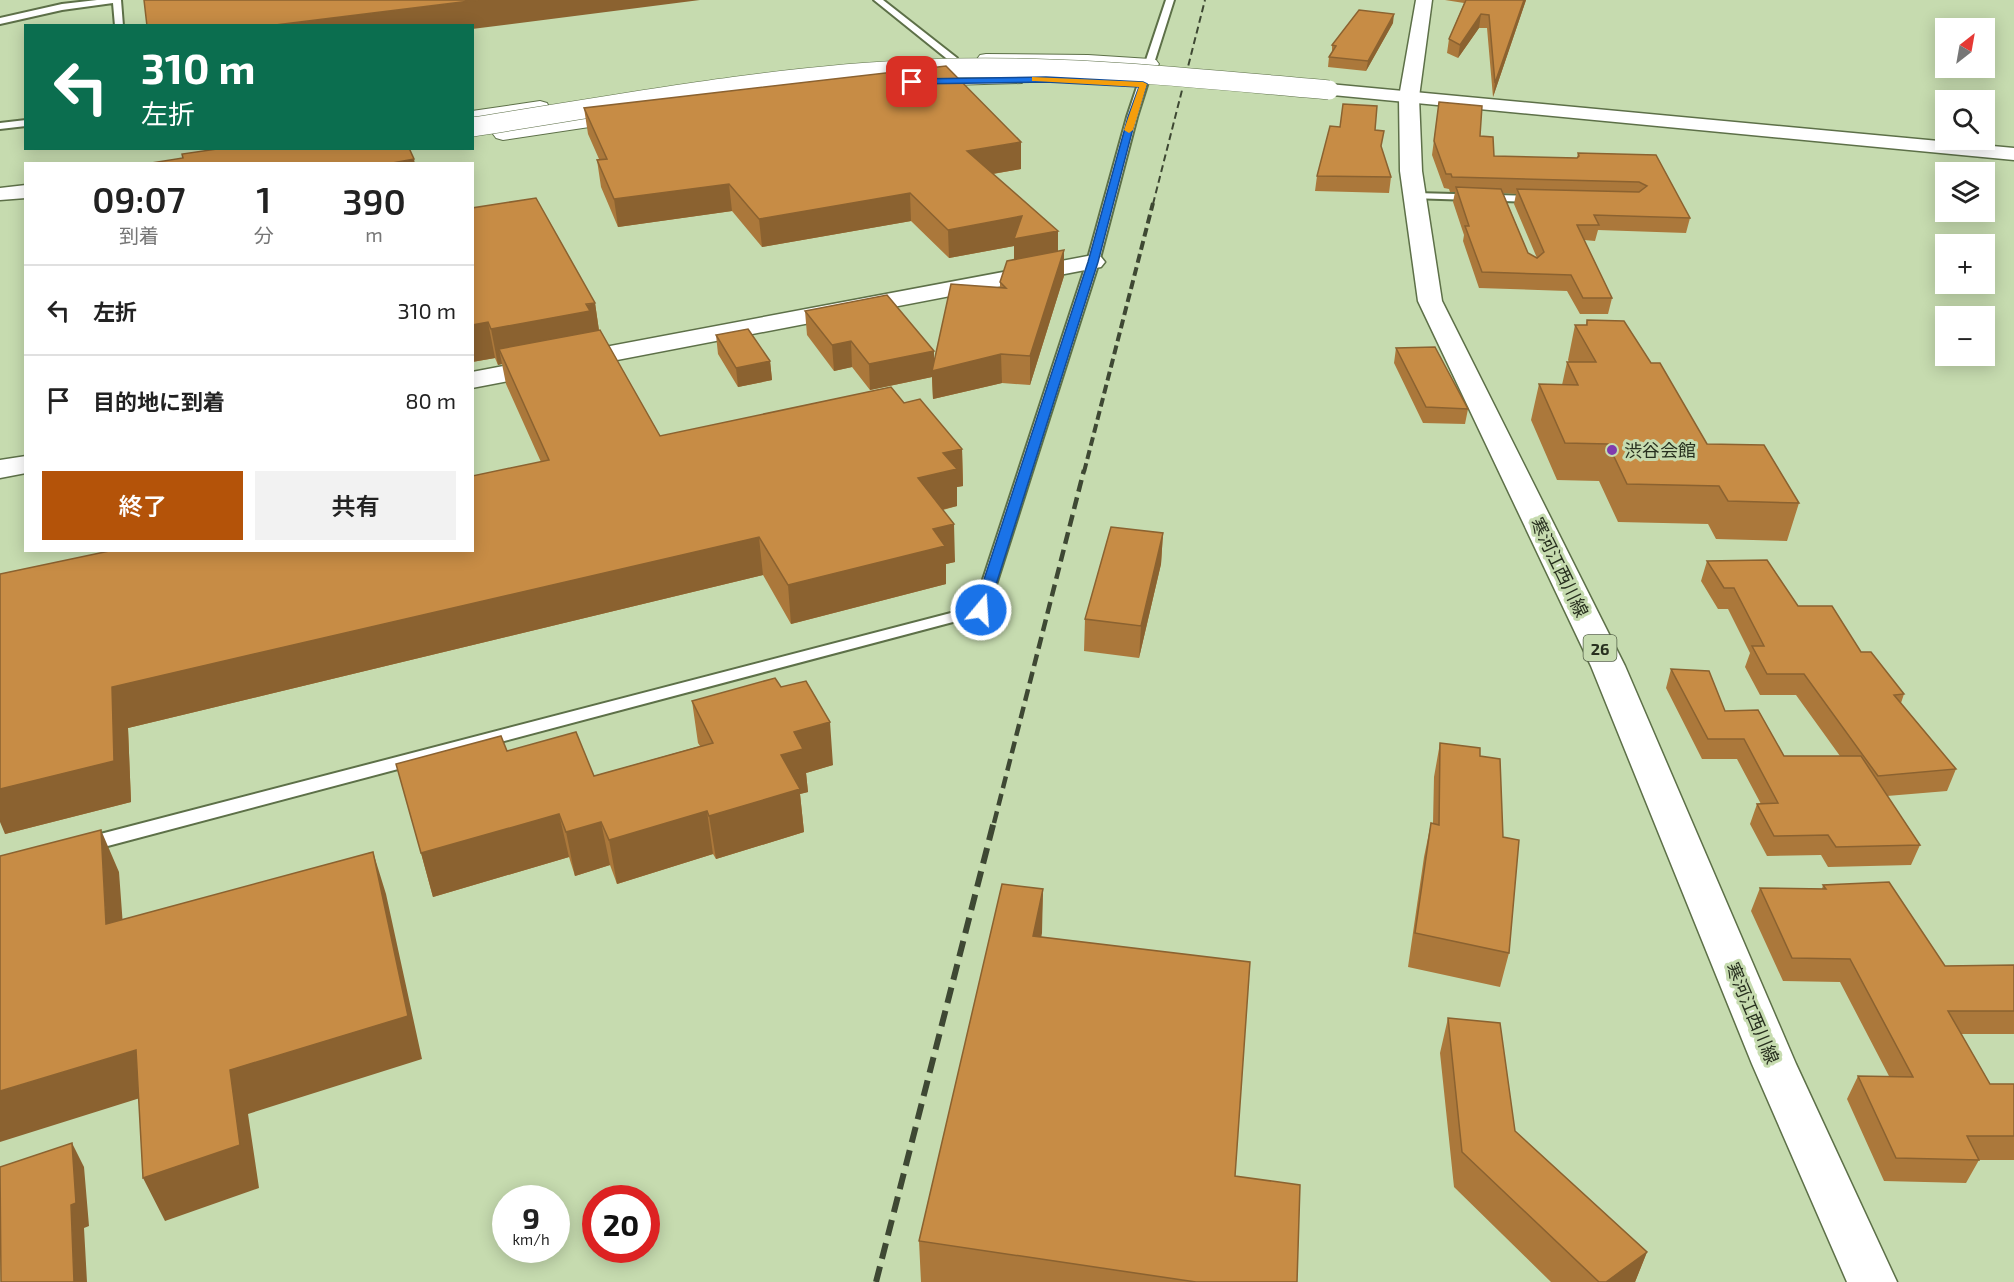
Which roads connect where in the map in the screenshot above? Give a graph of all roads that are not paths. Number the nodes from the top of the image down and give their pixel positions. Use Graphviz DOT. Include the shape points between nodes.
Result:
graph roads {
  1 [pos="116,0"];
  2 [pos="878,0"];
  3 [pos="1170,0"];
  4 [pos="1424,0"];
  5 [pos="0,21"];
  6 [pos="119,24"];
  7 [pos="954,60"];
  8 [pos="1150,64"];
  9 [pos="1143,84"];
  10 [pos="1409,97"];
  11 [pos="474,117"];
  12 [pos="24,123"];
  13 [pos="0,126"];
  14 [pos="474,127"];
  15 [pos="474,138"];
  16 [pos="2014,154"];
  17 [pos="24,190"];
  18 [pos="0,194"];
  19 [pos="1414,196"];
  20 [pos="1548,199"];
  21 [pos="1093,262"];
  22 [pos="474,380"];
  23 [pos="24,464"];
  24 [pos="0,469"];
  25 [pos="69,849"];
  26 [pos="1872,1282"];
  1 -- 5 [label="lane"];
  1 -- 6 [label="lane"];
  2 -- 7 [label="lane"];
  3 -- 8 [label="lane"];
  4 -- 10 [label="street, 寒河江西川線 / 26"];
  7 -- 8 [label="street"];
  7 -- 11 [label="street" via="819,68"];
  8 -- 9 [label="lane"];
  9 -- 15 [label="street" via="1035,79 892,82"];
  9 -- 21 [label="lane"];
  10 -- 14 [label="street, bridge" via="1130,72 985,67 834,75"];
  10 -- 16 [label="street"];
  10 -- 19 [label="street, 寒河江西川線 / 26"];
  12 -- 13 [label="lane"];
  17 -- 18 [label="street"];
  19 -- 20 [label="lane" via="1506,203"];
  19 -- 26 [label="street, 寒河江西川線 / 26" via="1430,301 1608,666 1774,1064"];
  21 -- 22 [label="street"];
  21 -- 25 [label="lane" via="981,610"];
  23 -- 24 [label="street"];
}
